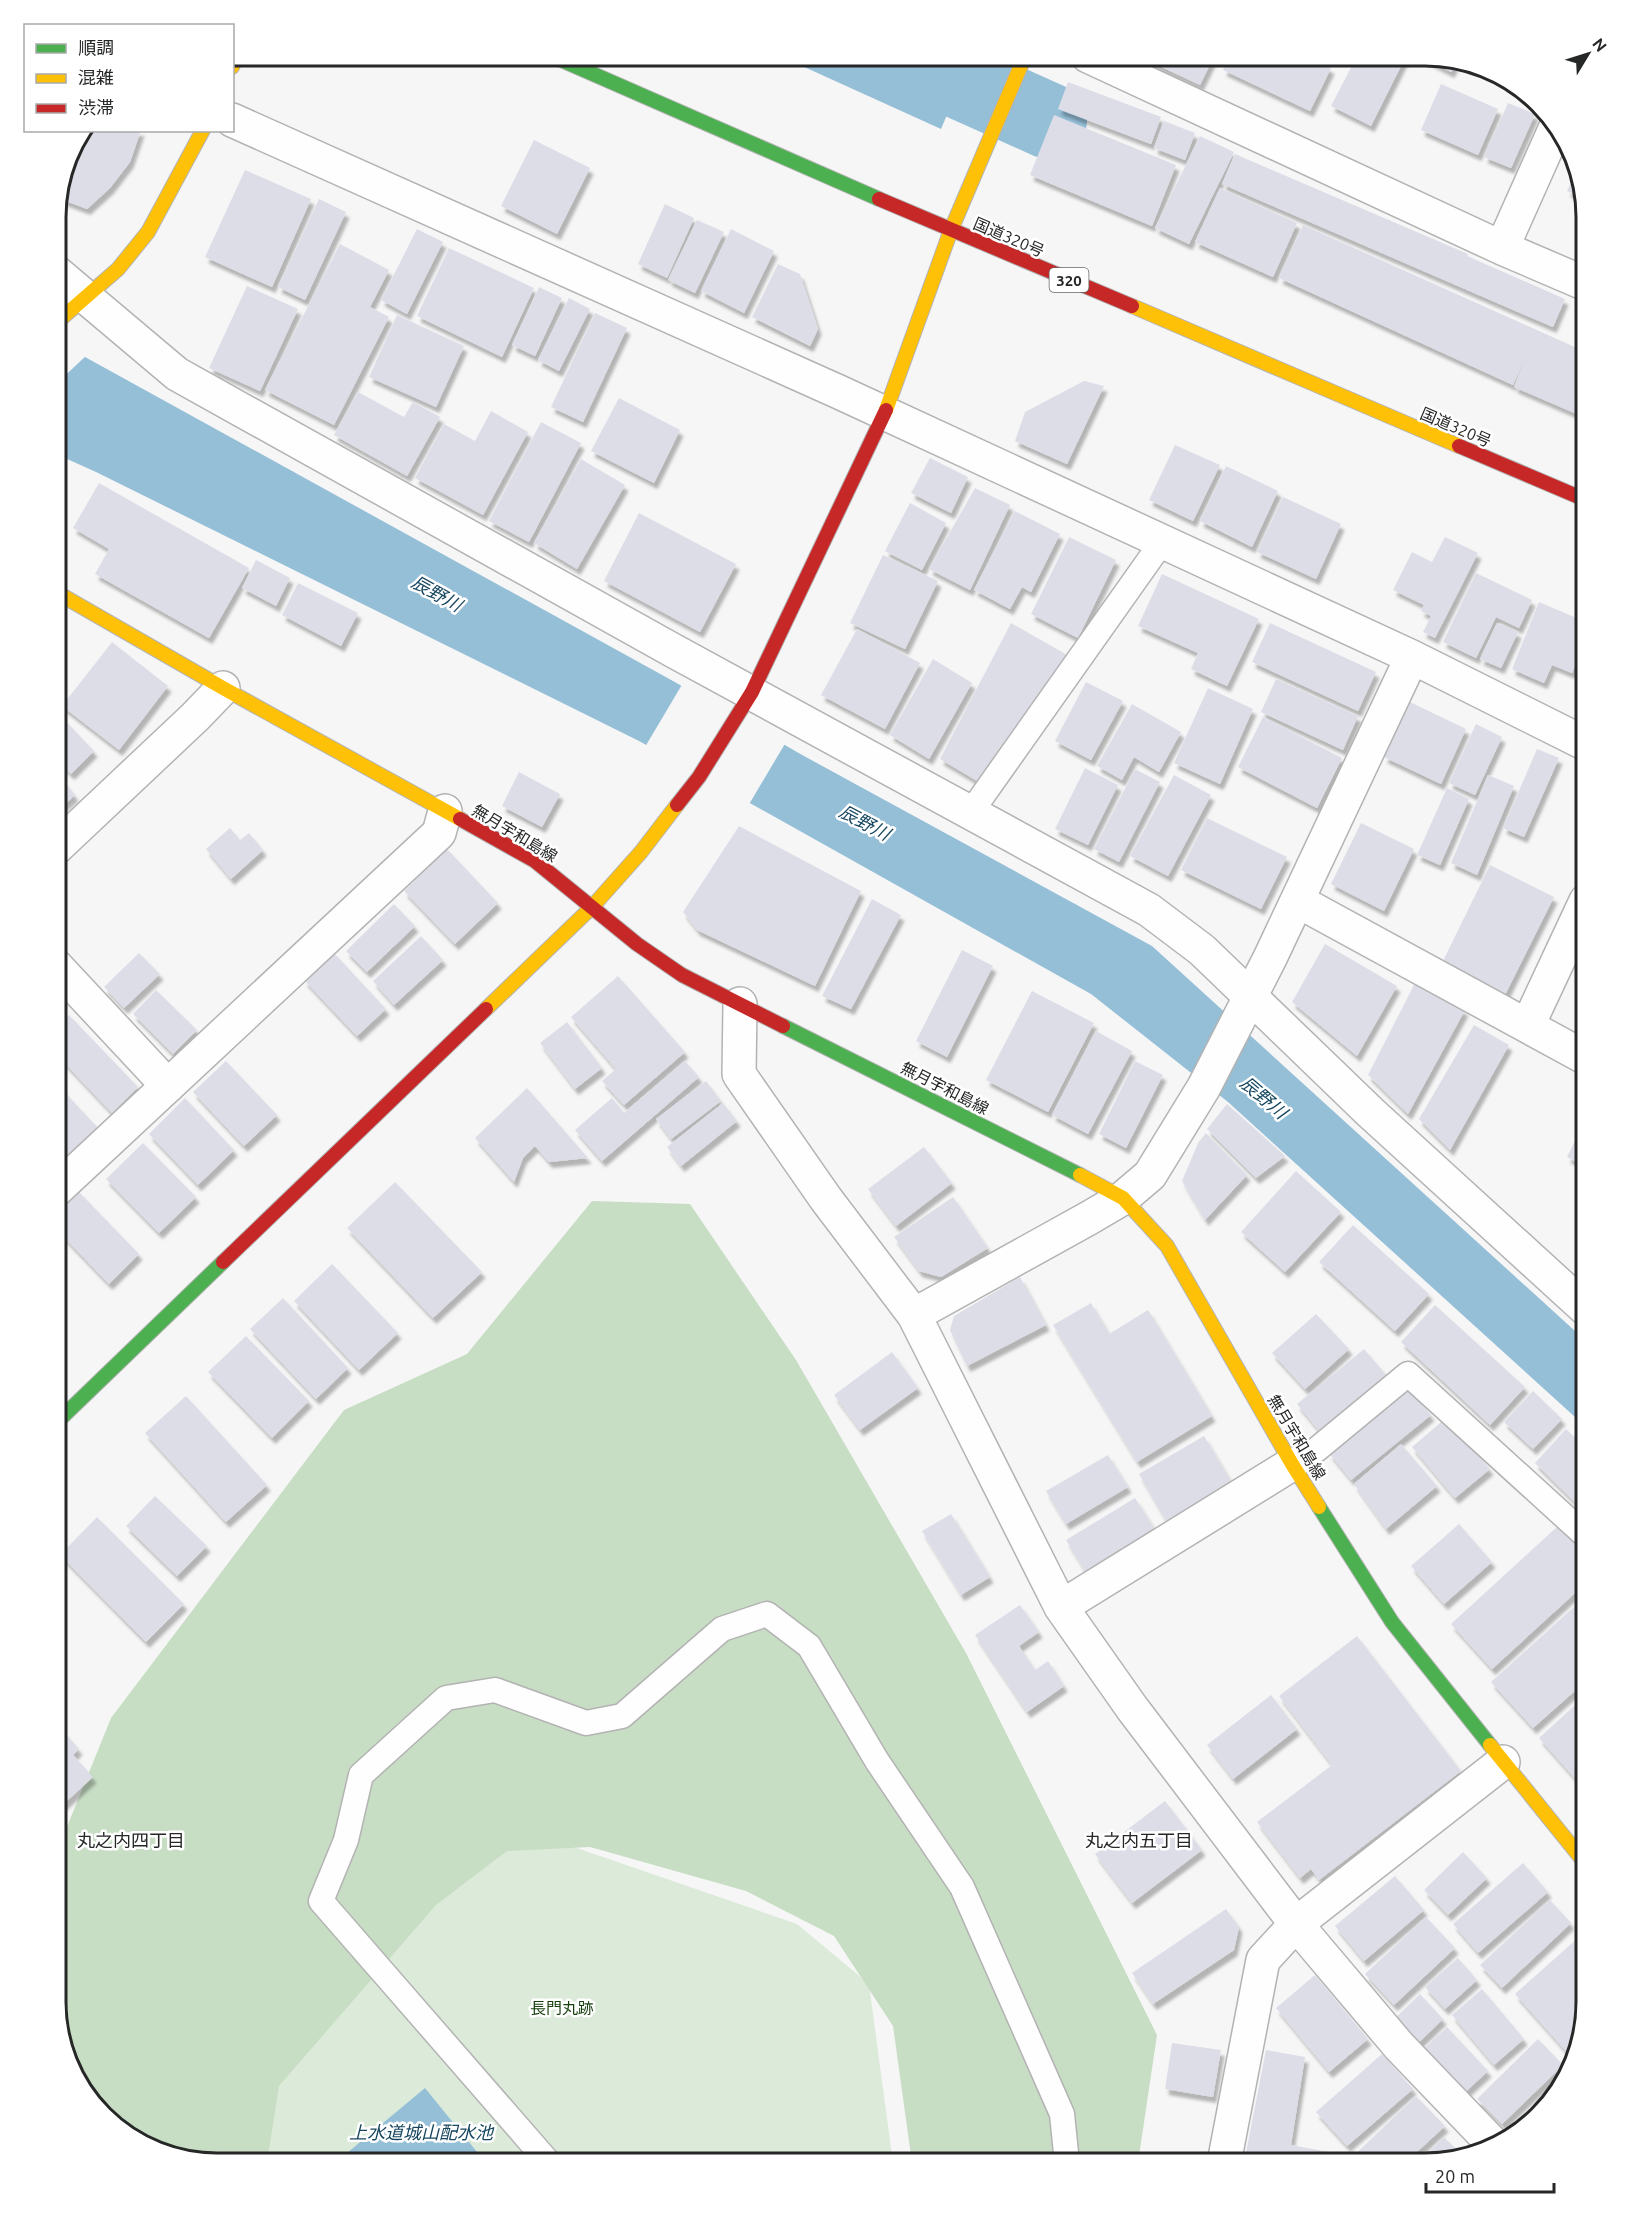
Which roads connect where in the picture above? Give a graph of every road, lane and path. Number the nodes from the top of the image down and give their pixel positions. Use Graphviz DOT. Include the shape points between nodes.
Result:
graph roads {
  1 [pos="575,66"];
  2 [pos="1021,66"];
  3 [pos="1110,66"];
  4 [pos="234,121"];
  5 [pos="202,132"];
  6 [pos="1552,135"];
  7 [pos="951,230"];
  8 [pos="1502,248"];
  9 [pos="1576,279"];
  10 [pos="66,281"];
  11 [pos="86,298"];
  12 [pos="66,315"];
  13 [pos="885,414"];
  14 [pos="1576,495"];
  15 [pos="1162,542"];
  16 [pos="66,598"];
  17 [pos="1412,657"];
  18 [pos="223,688"];
  19 [pos="747,700"];
  20 [pos="1576,739"];
  21 [pos="445,812"];
  22 [pos="971,813"];
  23 [pos="66,839"];
  24 [pos="1298,901"];
  25 [pos="592,907"];
  26 [pos="1576,924"];
  27 [pos="66,977"];
  28 [pos="740,1004"];
  29 [pos="1245,1007"];
  30 [pos="1528,1025"];
  31 [pos="1576,1052"];
  32 [pos="168,1086"];
  33 [pos="66,1181"];
  34 [pos="1123,1198"];
  35 [pos="1576,1300"];
  36 [pos="914,1315"];
  37 [pos="66,1413"];
  38 [pos="1292,1464"];
  39 [pos="1576,1526"];
  40 [pos="1061,1606"];
  41 [pos="1503,1762"];
  42 [pos="1576,1851"];
  43 [pos="1296,1924"];
  44 [pos="1488,2139"];
  45 [pos="540,2153"];
  46 [pos="1066,2153"];
  47 [pos="1226,2153"];
  1 -- 7 [label="main road, 国道320号 / 320"];
  2 -- 7 [label="main road"];
  3 -- 8 [label="street"];
  4 -- 13 [label="street"];
  5 -- 11 [label="main road" via="148,232 118,269"];
  6 -- 8 [label="street"];
  7 -- 13 [label="main road"];
  7 -- 14 [label="main road, 国道320号 / 320"];
  8 -- 9 [label="street"];
  10 -- 11 [label="street"];
  11 -- 12 [label="main road"];
  11 -- 19 [label="street" via="177,374"];
  13 -- 15 [label="street"];
  13 -- 19 [label="main road"];
  15 -- 17 [label="street"];
  15 -- 22 [label="lane"];
  16 -- 18 [label="main road, 無月宇和島線"];
  17 -- 20 [label="street"];
  17 -- 24 [label="street"];
  18 -- 21 [label="main road, 無月宇和島線"];
  18 -- 23 [label="street"];
  19 -- 22 [label="street"];
  19 -- 25 [label="main road" via="699,777"];
  21 -- 25 [label="main road, 無月宇和島線" via="535,861"];
  21 -- 32 [label="street" via="440,833"];
  22 -- 29 [label="street" via="1149,910 1202,950"];
  24 -- 29 [label="street"];
  24 -- 30 [label="street"];
  25 -- 28 [label="main road, 無月宇和島線" via="682,975"];
  25 -- 37 [label="main road"];
  26 -- 30 [label="street"];
  27 -- 32 [label="street"];
  28 -- 34 [label="main road, 無月宇和島線"];
  28 -- 36 [label="street" via="739,1074 826,1199"];
  29 -- 34 [label="street" via="1150,1175"];
  29 -- 35 [label="street" via="1371,1112"];
  30 -- 31 [label="street"];
  32 -- 33 [label="street"];
  34 -- 36 [label="street"];
  34 -- 38 [label="main road, 無月宇和島線" via="1167,1246"];
  36 -- 40 [label="street"];
  38 -- 39 [label="lane" via="1316,1450 1408,1374"];
  38 -- 40 [label="street"];
  38 -- 41 [label="main road, 無月宇和島線" via="1392,1622"];
  40 -- 43 [label="street" via="1132,1708"];
  41 -- 42 [label="main road, 無月宇和島線"];
  41 -- 43 [label="street"];
  43 -- 44 [label="street" via="1399,2046"];
  43 -- 47 [label="street" via="1263,1960"];
  45 -- 46 [label="lane" via="321,1902 346,1840 361,1775 446,1698 495,1690 585,1723 622,1716 722,1629 767,1614 809,1646 877,1761 962,1887 1062,2114"];
}
